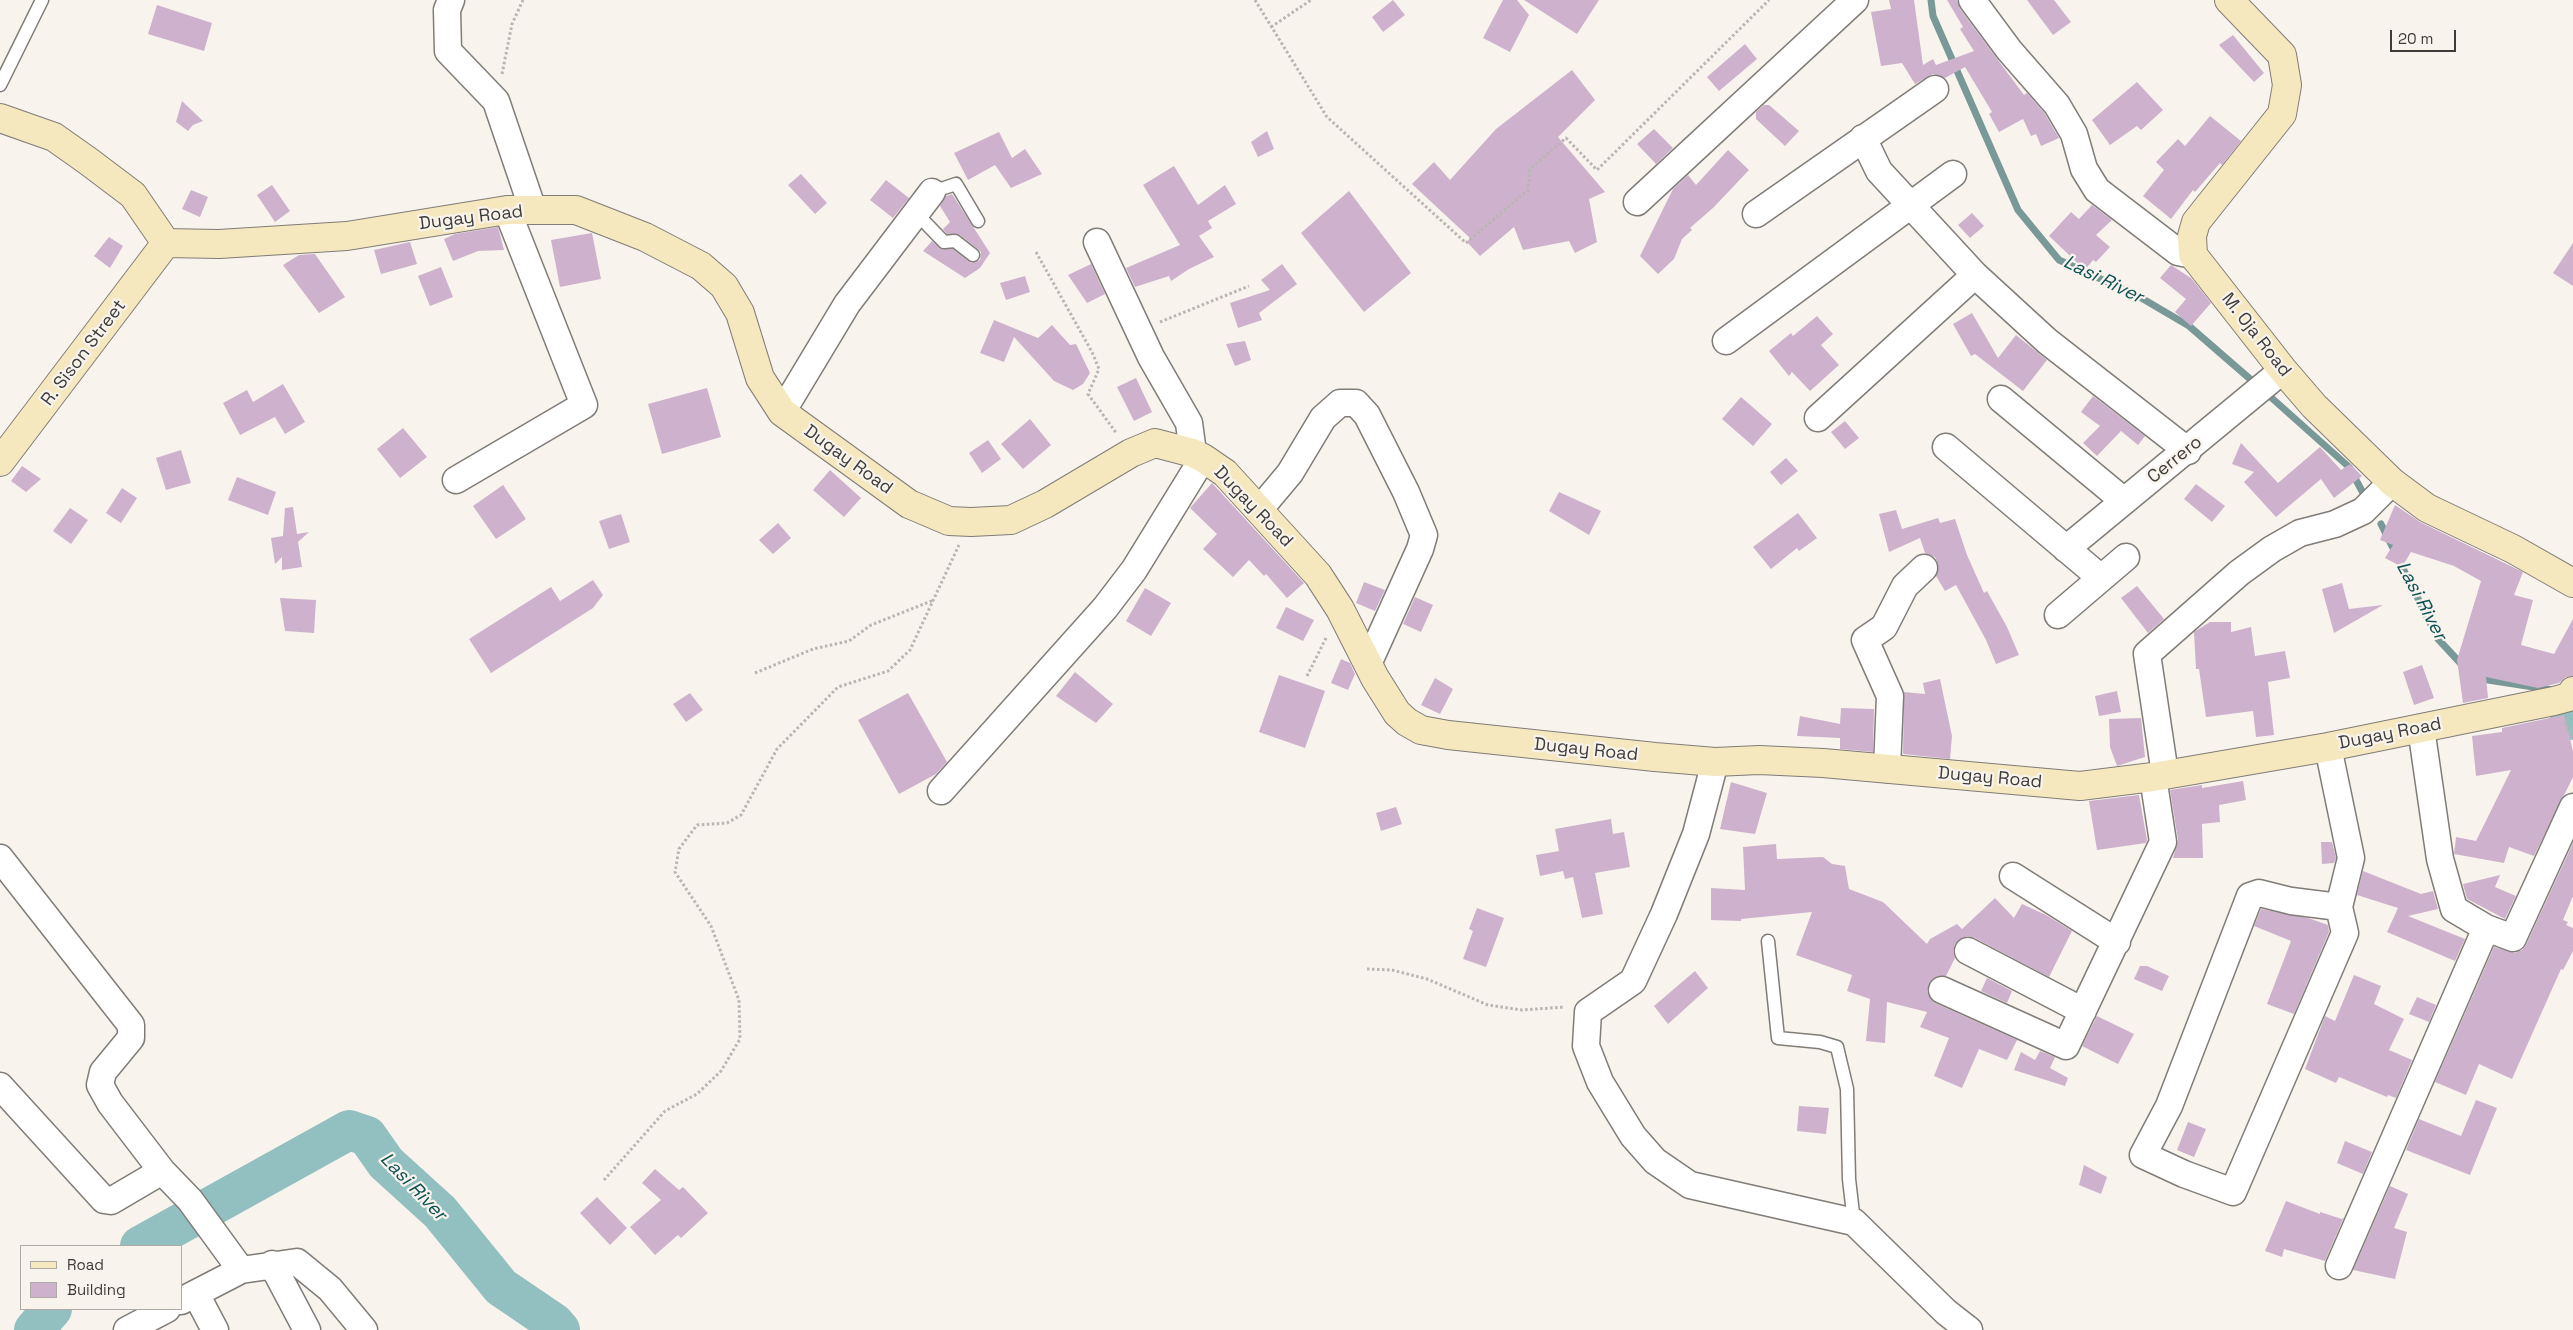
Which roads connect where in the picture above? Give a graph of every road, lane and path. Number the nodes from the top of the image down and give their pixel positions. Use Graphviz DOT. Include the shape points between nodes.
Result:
graph roads {
  1 [pos="42,0"];
  2 [pos="451,0"];
  3 [pos="523,0"];
  4 [pos="1255,0"];
  5 [pos="1311,0"];
  6 [pos="1769,0"];
  7 [pos="1855,0"];
  8 [pos="1972,0"];
  9 [pos="2229,0"];
  10 [pos="1271,27"];
  11 [pos="0,85"];
  12 [pos="1935,89"];
  13 [pos="496,101"];
  14 [pos="0,118"];
  15 [pos="1863,138"];
  16 [pos="1953,174"];
  17 [pos="932,192"];
  18 [pos="1637,202"];
  19 [pos="1911,205"];
  20 [pos="520,210"];
  21 [pos="916,213"];
  22 [pos="1756,214"];
  23 [pos="978,221"];
  24 [pos="1097,242"];
  25 [pos="166,243"];
  26 [pos="1036,252"];
  27 [pos="973,255"];
  28 [pos="2193,255"];
  29 [pos="1975,275"];
  30 [pos="1249,286"];
  31 [pos="1139,332"];
  32 [pos="1726,341"];
  33 [pos="2282,370"];
  34 [pos="2002,399"];
  35 [pos="782,412"];
  36 [pos="1818,418"];
  37 [pos="1946,447"];
  38 [pos="2188,451"];
  39 [pos="1130,454"];
  40 [pos="1198,455"];
  41 [pos="0,462"];
  42 [pos="456,480"];
  43 [pos="2392,482"];
  44 [pos="2124,501"];
  45 [pos="1259,510"];
  46 [pos="971,522"];
  47 [pos="2066,550"];
  48 [pos="2126,557"];
  49 [pos="1924,568"];
  50 [pos="2101,578"];
  51 [pos="2573,583"];
  52 [pos="934,600"];
  53 [pos="1340,609"];
  54 [pos="2058,614"];
  55 [pos="1368,664"];
  56 [pos="755,673"];
  57 [pos="1308,676"];
  58 [pos="2567,696"];
  59 [pos="2420,728"];
  60 [pos="2328,747"];
  61 [pos="1715,762"];
  62 [pos="1887,769"];
  63 [pos="2159,776"];
  64 [pos="942,790"];
  65 [pos="2573,807"];
  66 [pos="0,858"];
  67 [pos="2013,876"];
  68 [pos="2339,906"];
  69 [pos="2486,928"];
  70 [pos="1768,941"];
  71 [pos="2117,942"];
  72 [pos="1968,951"];
  73 [pos="1368,969"];
  74 [pos="1942,990"];
  75 [pos="2083,1011"];
  76 [pos="1588,1012"];
  77 [pos="0,1086"];
  78 [pos="162,1171"];
  79 [pos="604,1180"];
  80 [pos="1854,1222"];
  81 [pos="272,1264"];
  82 [pos="2339,1266"];
  83 [pos="241,1270"];
  84 [pos="188,1298"];
  85 [pos="165,1310"];
  86 [pos="127,1330"];
  87 [pos="216,1330"];
  88 [pos="308,1330"];
  89 [pos="364,1330"];
  90 [pos="1968,1330"];
  1 -- 11 [label="lane"];
  2 -- 13 [label="street" via="447,10 448,51"];
  3 -- 13 [label="path" via="512,24"];
  4 -- 10 [label="path"];
  5 -- 10 [label="path"];
  6 -- 10 [label="path" via="1598,170 1566,138 1530,169 1528,190 1466,243 1327,117"];
  7 -- 18 [label="street"];
  8 -- 28 [label="street" via="2009,50 2057,105 2074,134 2084,169 2097,190 2178,252"];
  9 -- 28 [label="street" via="2282,55 2287,85 2282,114 2196,222 2192,236"];
  12 -- 15 [label="street"];
  13 -- 20 [label="street"];
  14 -- 25 [label="street" via="54,137 88,161 133,195"];
  15 -- 19 [label="street" via="1880,171"];
  15 -- 22 [label="street"];
  16 -- 19 [label="street"];
  17 -- 21 [label="street"];
  17 -- 23 [label="lane" via="956,184"];
  19 -- 29 [label="street"];
  19 -- 32 [label="street"];
  20 -- 25 [label="street, Dugay Road" via="347,236 219,244"];
  20 -- 35 [label="street, Dugay Road" via="576,210 645,237 701,266 724,286 740,313 760,378"];
  20 -- 42 [label="street" via="584,405"];
  21 -- 27 [label="lane" via="944,242 955,241"];
  21 -- 35 [label="street" via="847,304"];
  24 -- 31 [label="street"];
  25 -- 41 [label="street, R. Sison Street"];
  26 -- 39 [label="path" via="1099,369 1088,394"];
  28 -- 33 [label="street, M. Oja Road"];
  29 -- 36 [label="street"];
  29 -- 38 [label="street" via="2047,342"];
  30 -- 31 [label="path"];
  31 -- 40 [label="street" via="1189,424"];
  33 -- 38 [label="street, Cerrero"];
  33 -- 43 [label="street, M. Oja Road" via="2353,446"];
  34 -- 44 [label="street"];
  35 -- 46 [label="street, Dugay Road" via="909,504 948,521"];
  37 -- 47 [label="street"];
  38 -- 44 [label="street, Cerrero"];
  39 -- 40 [label="street, Dugay Road" via="1155,443"];
  39 -- 46 [label="street, Dugay Road" via="1011,520"];
  40 -- 45 [label="street, Dugay Road" via="1225,473"];
  40 -- 64 [label="street" via="1134,570 1105,608"];
  43 -- 51 [label="street, M. Oja Road" via="2427,508"];
  43 -- 63 [label="street" via="2363,511 2335,524 2300,533 2272,549 2147,654"];
  44 -- 47 [label="street, Cerrero"];
  45 -- 53 [label="street, Dugay Road" via="1318,575"];
  45 -- 55 [label="street" via="1290,472 1324,418 1340,403 1356,403 1372,424 1424,535"];
  46 -- 52 [label="path"];
  47 -- 50 [label="street"];
  48 -- 50 [label="street"];
  49 -- 62 [label="street" via="1905,586 1884,628 1865,640 1890,696"];
  50 -- 54 [label="street"];
  52 -- 56 [label="path" via="871,625 849,641 813,648"];
  52 -- 79 [label="path" via="910,650 888,671 838,687 777,749 741,815 727,823 697,825 679,849 674,872 711,926 739,1000 740,1040 721,1071 697,1094 665,1110"];
  53 -- 55 [label="street, Dugay Road"];
  53 -- 57 [label="path"];
  55 -- 61 [label="street, Dugay Road" via="1397,713 1421,730"];
  58 -- 59 [label="street, Dugay Road"];
  59 -- 60 [label="street, Dugay Road"];
  59 -- 69 [label="street" via="2440,859 2454,909"];
  60 -- 63 [label="street, Dugay Road"];
  60 -- 68 [label="street" via="2351,858"];
  61 -- 62 [label="street, Dugay Road" via="1759,760"];
  61 -- 76 [label="street" via="1696,834 1633,981"];
  62 -- 63 [label="street, Dugay Road" via="2080,786"];
  63 -- 71 [label="street" via="2163,842"];
  65 -- 69 [label="street" via="2513,938"];
  66 -- 78 [label="street" via="131,1025 131,1038 103,1072 100,1085"];
  67 -- 71 [label="street"];
  68 -- 68 [label="street" via="2290,901 2260,893 2250,896 2169,1106 2143,1156 2233,1192 2345,933"];
  69 -- 82 [label="street"];
  70 -- 80 [label="lane" via="1778,1038 1837,1047 1847,1089 1849,1179"];
  71 -- 75 [label="street"];
  72 -- 75 [label="street"];
  73 -- 76 [label="path" via="1392,970 1426,979 1488,1005 1522,1010 1563,1006"];
  74 -- 75 [label="street" via="2066,1046"];
  76 -- 80 [label="street" via="1586,1046 1600,1082 1633,1136 1655,1161 1690,1185"];
  77 -- 78 [label="street" via="104,1200 111,1201"];
  78 -- 83 [label="street" via="190,1200"];
  80 -- 90 [label="street"];
  81 -- 83 [label="street"];
  81 -- 88 [label="street"];
  81 -- 89 [label="street" via="297,1262 330,1289"];
  83 -- 84 [label="street"];
  84 -- 87 [label="street"];
  85 -- 86 [label="street"];
}
